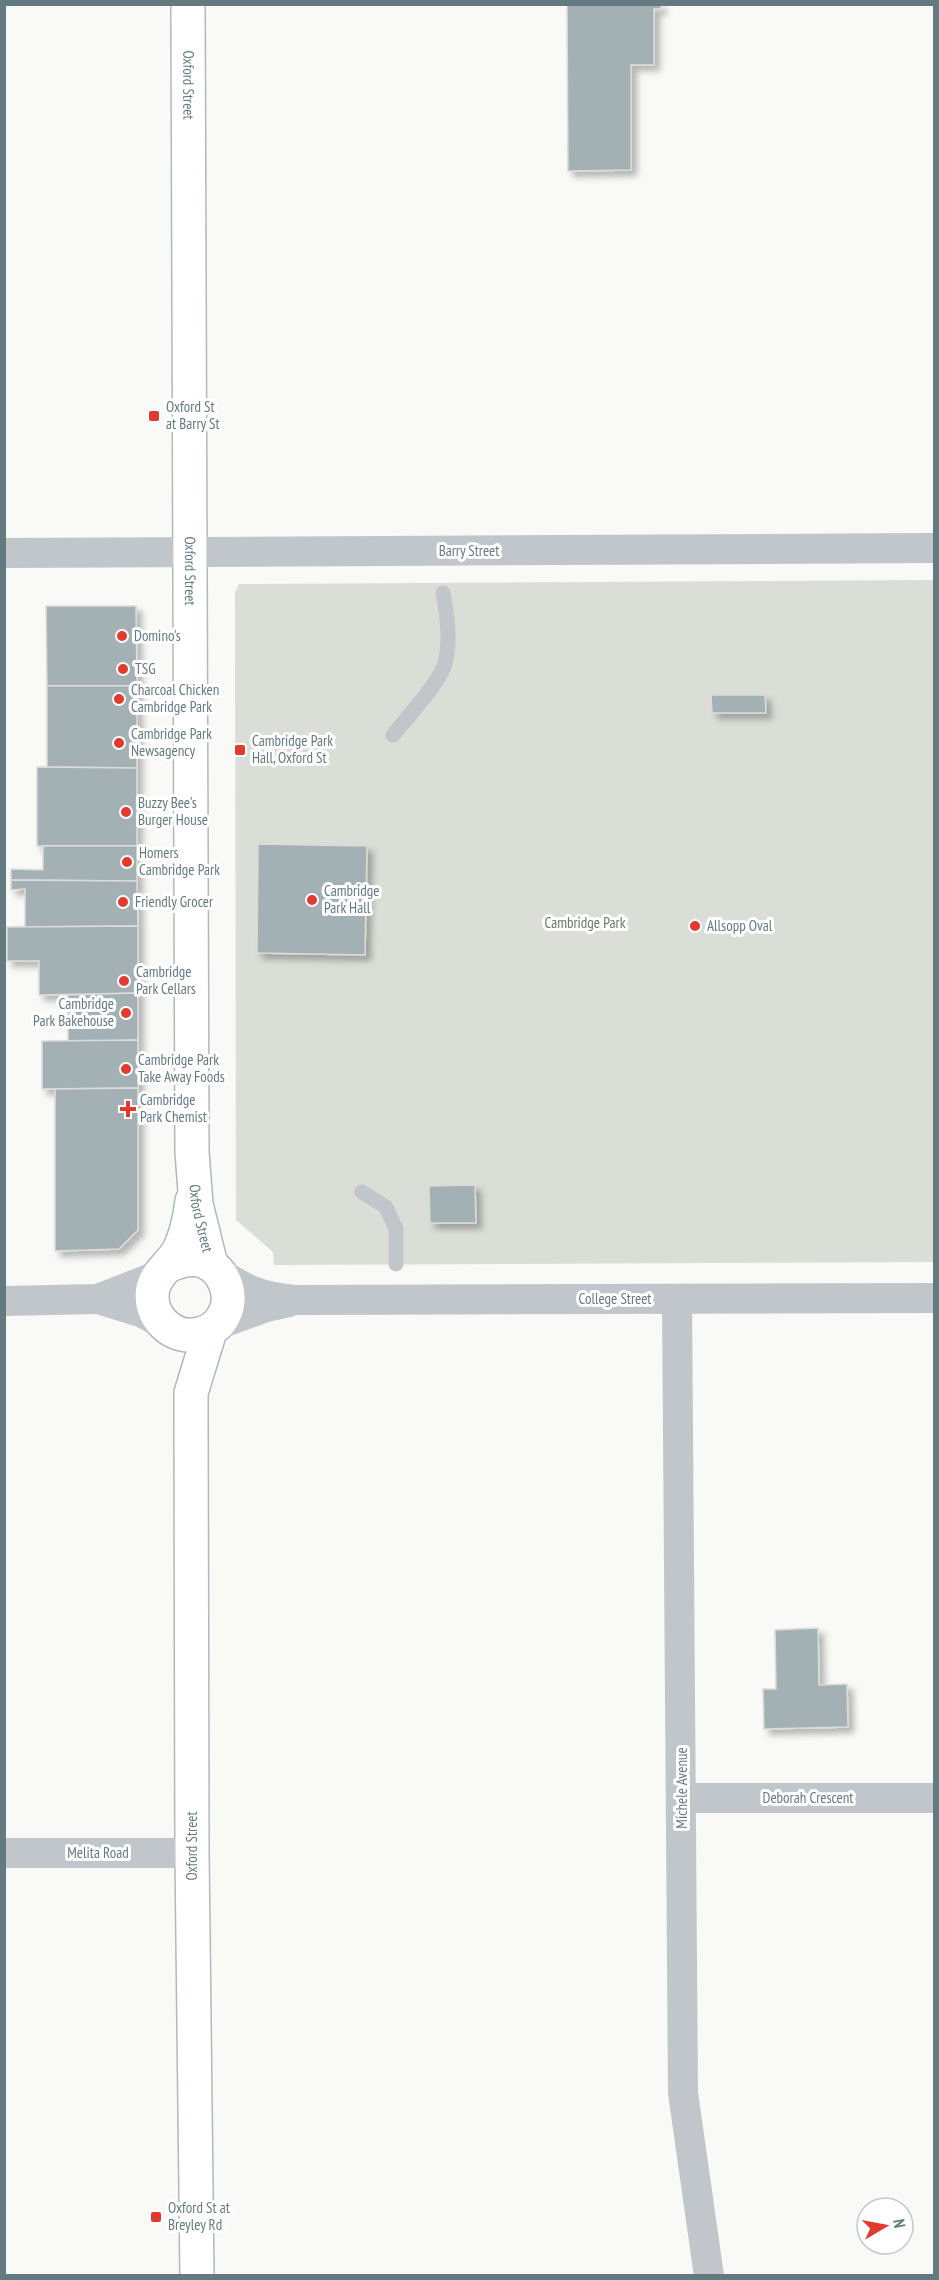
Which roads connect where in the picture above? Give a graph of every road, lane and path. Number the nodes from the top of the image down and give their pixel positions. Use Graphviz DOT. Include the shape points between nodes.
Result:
graph roads {
  1 [pos="188,4"];
  2 [pos="934,548"];
  3 [pos="190,551"];
  4 [pos="4,553"];
  5 [pos="442,592"];
  6 [pos="393,735"];
  7 [pos="194,1173"];
  8 [pos="362,1192"];
  9 [pos="396,1264"];
  10 [pos="214,1268"];
  11 [pos="164,1270"];
  12 [pos="934,1298"];
  13 [pos="98,1299"];
  14 [pos="677,1299"];
  15 [pos="295,1300"];
  16 [pos="4,1301"];
  17 [pos="166,1327"];
  18 [pos="213,1328"];
  19 [pos="191,1416"];
  20 [pos="682,1798"];
  21 [pos="934,1798"];
  22 [pos="4,1853"];
  23 [pos="192,1853"];
  24 [pos="197,2276"];
  25 [pos="709,2276"];
  1 -- 3 [label="street, Oxford Street"];
  2 -- 3 [label="street, Barry Street"];
  3 -- 4 [label="street, Barry Street"];
  3 -- 7 [label="street, Oxford Street"];
  5 -- 6 [label="lane" via="448,624 445,664"];
  7 -- 10 [label="street, Oxford Street" via="196,1204"];
  7 -- 11 [label="street, Oxford Street" via="185,1232 179,1251"];
  8 -- 9 [label="lane" via="386,1207 396,1229"];
  10 -- 11 [label="street" via="189,1259"];
  10 -- 15 [label="street, College Street" via="245,1289"];
  10 -- 18 [label="street" via="225,1280 228,1304"];
  11 -- 13 [label="street"];
  11 -- 17 [label="street" via="153,1287 152,1300 155,1313"];
  12 -- 14 [label="street, College Street"];
  13 -- 16 [label="street"];
  13 -- 17 [label="street" via="143,1313"];
  14 -- 15 [label="street, College Street"];
  14 -- 20 [label="street, Michele Avenue"];
  15 -- 18 [label="street, College Street"];
  17 -- 18 [label="street" via="190,1336"];
  17 -- 19 [label="street, Oxford Street" via="179,1357"];
  18 -- 19 [label="street, Oxford Street" via="192,1393"];
  19 -- 23 [label="street, Oxford Street"];
  20 -- 21 [label="street, Deborah Crescent"];
  20 -- 25 [label="street, Michele Avenue" via="683,2093"];
  22 -- 23 [label="street, Melita Road"];
  23 -- 24 [label="street, Oxford Street"];
}
